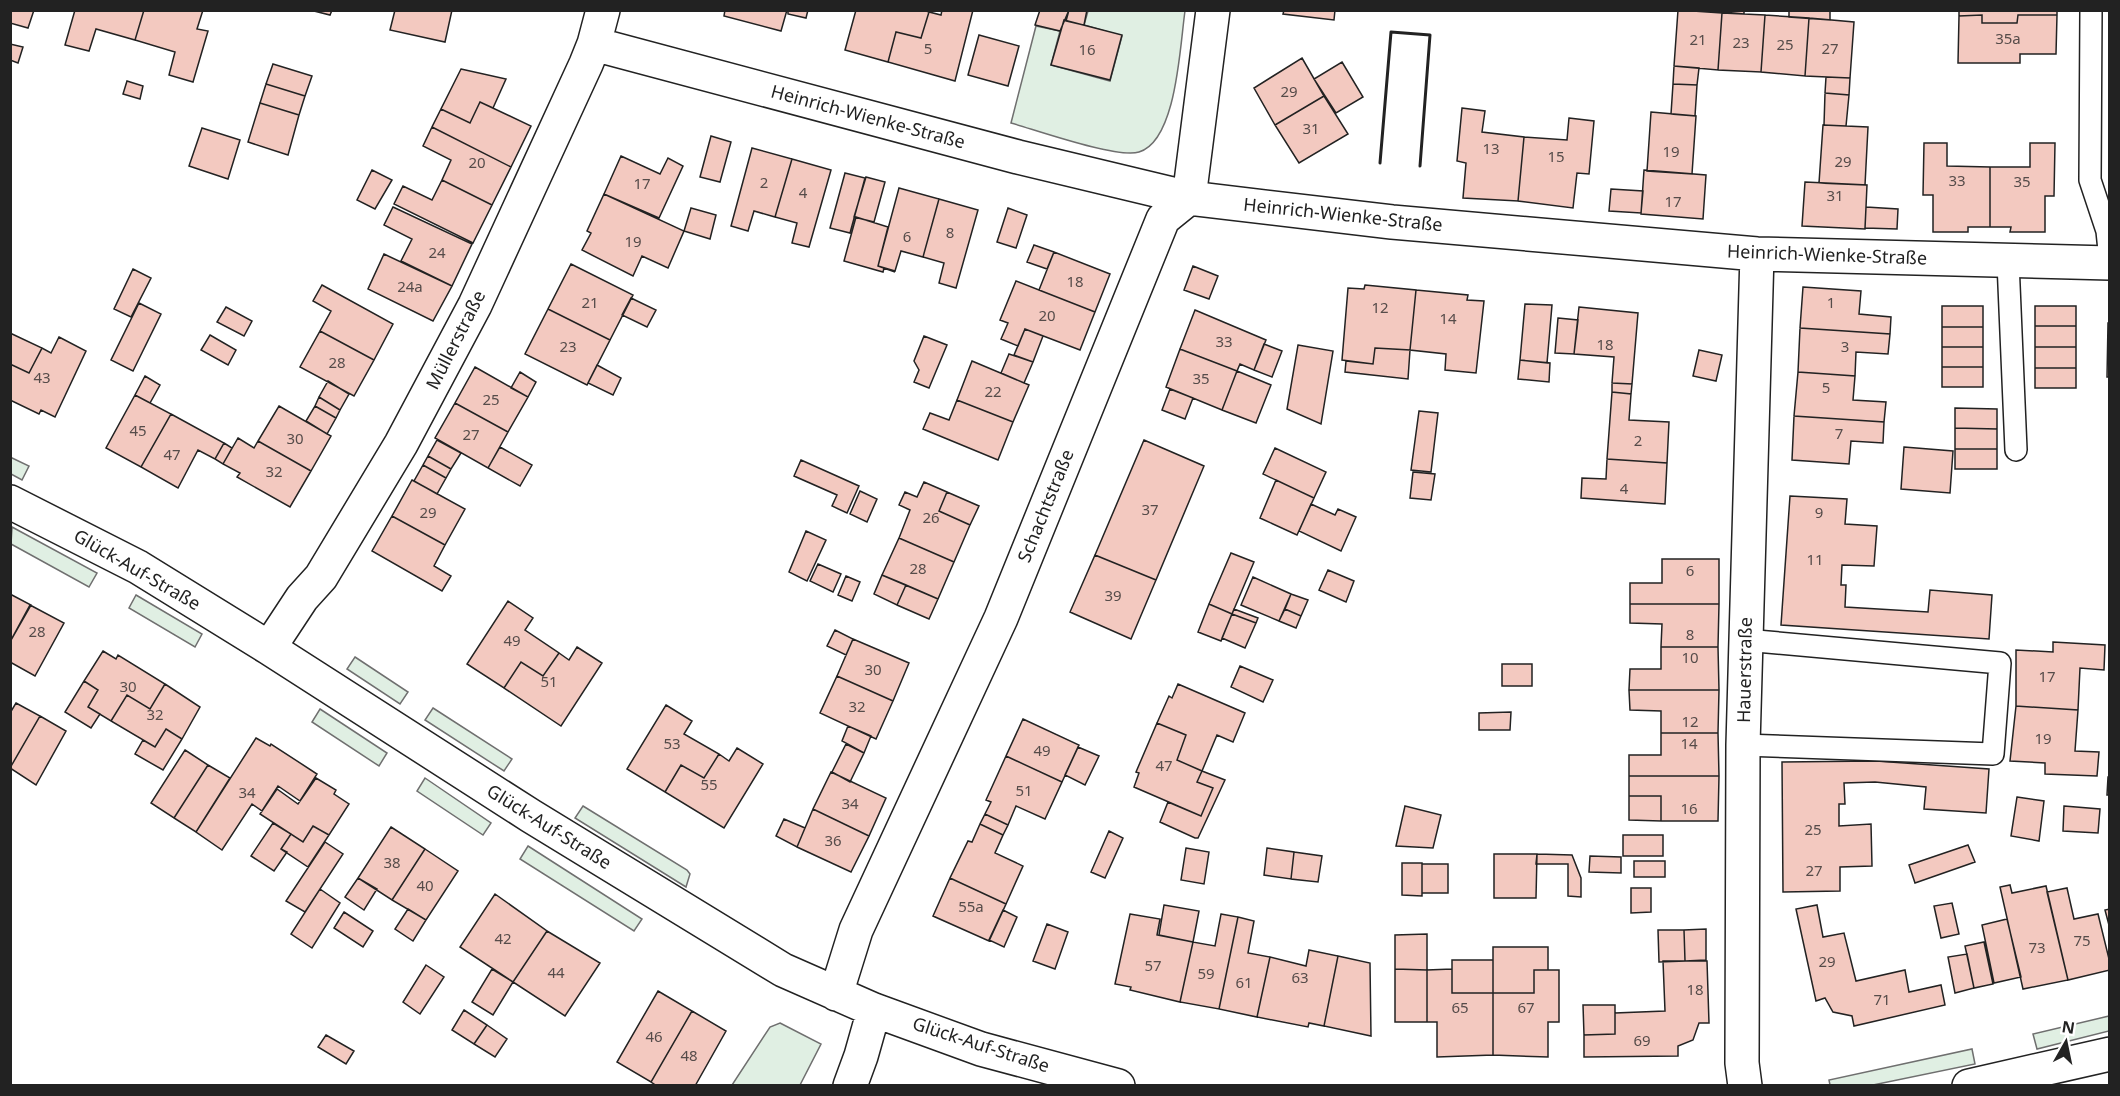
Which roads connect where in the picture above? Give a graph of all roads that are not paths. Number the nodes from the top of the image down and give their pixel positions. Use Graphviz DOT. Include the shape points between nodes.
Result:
graph roads {
  1 [pos="603,10"];
  2 [pos="1213,10"];
  3 [pos="2091,10"];
  4 [pos="594,44"];
  5 [pos="1189,198"];
  6 [pos="1757,254"];
  7 [pos="2008,262"];
  8 [pos="2109,262"];
  9 [pos="2016,450"];
  10 [pos="10,502"];
  11 [pos="1745,640"];
  12 [pos="269,648"];
  13 [pos="1743,745"];
  14 [pos="836,994"];
  15 [pos="874,1010"];
  16 [pos="2109,1054"];
  17 [pos="850,1086"];
  18 [pos="1118,1086"];
  19 [pos="1745,1086"];
  20 [pos="1969,1086"];
  1 -- 4 [label="street, Müllerstraße"];
  2 -- 5 [label="street"];
  3 -- 8 [label="lane, Heinrich-Wienke-Straße" via="2090,180 2107,231"];
  4 -- 5 [label="street, Heinrich-Wienke-Straße" via="1018,157"];
  4 -- 12 [label="street, Müllerstraße" via="475,305 401,444 321,577"];
  5 -- 6 [label="street, Heinrich-Wienke-Straße" via="1392,222"];
  5 -- 14 [label="street, Schachtstraße" via="1162,219 1001,618 856,930"];
  6 -- 7 [label="street, Heinrich-Wienke-Straße"];
  6 -- 11 [label="street, Hauerstraße"];
  7 -- 8 [label="street, Heinrich-Wienke-Straße"];
  7 -- 9 [label="lane"];
  10 -- 12 [label="street, Glück-Auf-Straße" via="114,553"];
  11 -- 13 [label="street, Hauerstraße"];
  11 -- 13 [label="lane" via="2000,663 1993,754"];
  12 -- 14 [label="street, Glück-Auf-Straße" via="515,807 783,970"];
  13 -- 19 [label="street, Hauerstraße"];
  14 -- 15 [label="street, Glück-Auf-Straße"];
  15 -- 17 [label="street"];
  15 -- 18 [label="street, Glück-Auf-Straße" via="981,1049"];
  16 -- 20 [label="street"];
}
